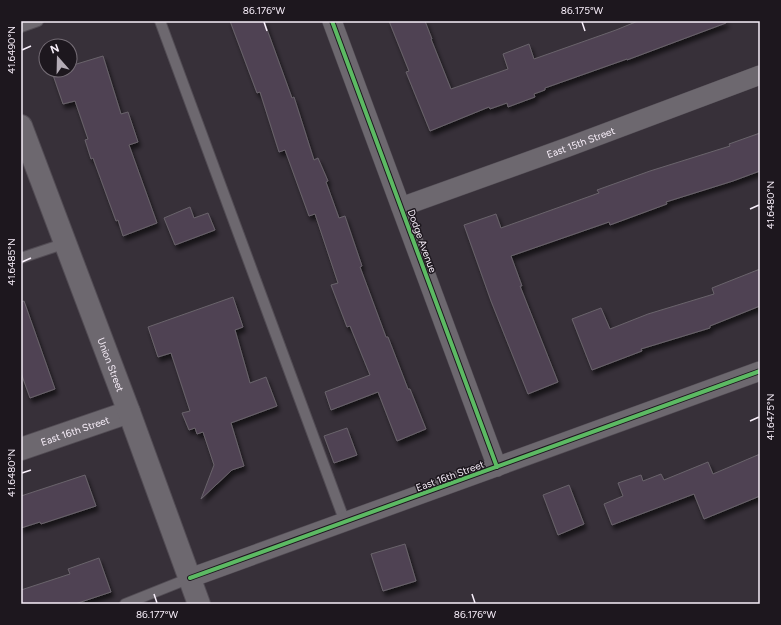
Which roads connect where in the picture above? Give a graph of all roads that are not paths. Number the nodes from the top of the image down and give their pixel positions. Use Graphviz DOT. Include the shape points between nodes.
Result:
graph roads {
  1 [pos="38,21"];
  2 [pos="160,21"];
  3 [pos="332,21"];
  4 [pos="21,28"];
  5 [pos="760,75"];
  6 [pos="21,126"];
  7 [pos="401,207"];
  8 [pos="66,243"];
  9 [pos="21,258"];
  10 [pos="760,371"];
  11 [pos="129,412"];
  12 [pos="21,449"];
  13 [pos="497,467"];
  14 [pos="345,522"];
  15 [pos="190,578"];
  16 [pos="125,604"];
  17 [pos="199,604"];
  1 -- 4 [label="lane"];
  2 -- 14 [label="lane"];
  3 -- 7 [label="street, Dodge Avenue"];
  5 -- 7 [label="street, East 15th Street"];
  6 -- 8 [label="main road, Union Street"];
  7 -- 13 [label="street, Dodge Avenue"];
  8 -- 9 [label="lane"];
  8 -- 11 [label="main road, Union Street"];
  10 -- 13 [label="street, East 16th Street"];
  11 -- 12 [label="main road, East 16th Street"];
  11 -- 15 [label="main road, Union Street"];
  13 -- 14 [label="street, East 16th Street"];
  14 -- 15 [label="street, East 16th Street"];
  15 -- 16 [label="lane"];
  15 -- 17 [label="main road, Union Street"];
}
